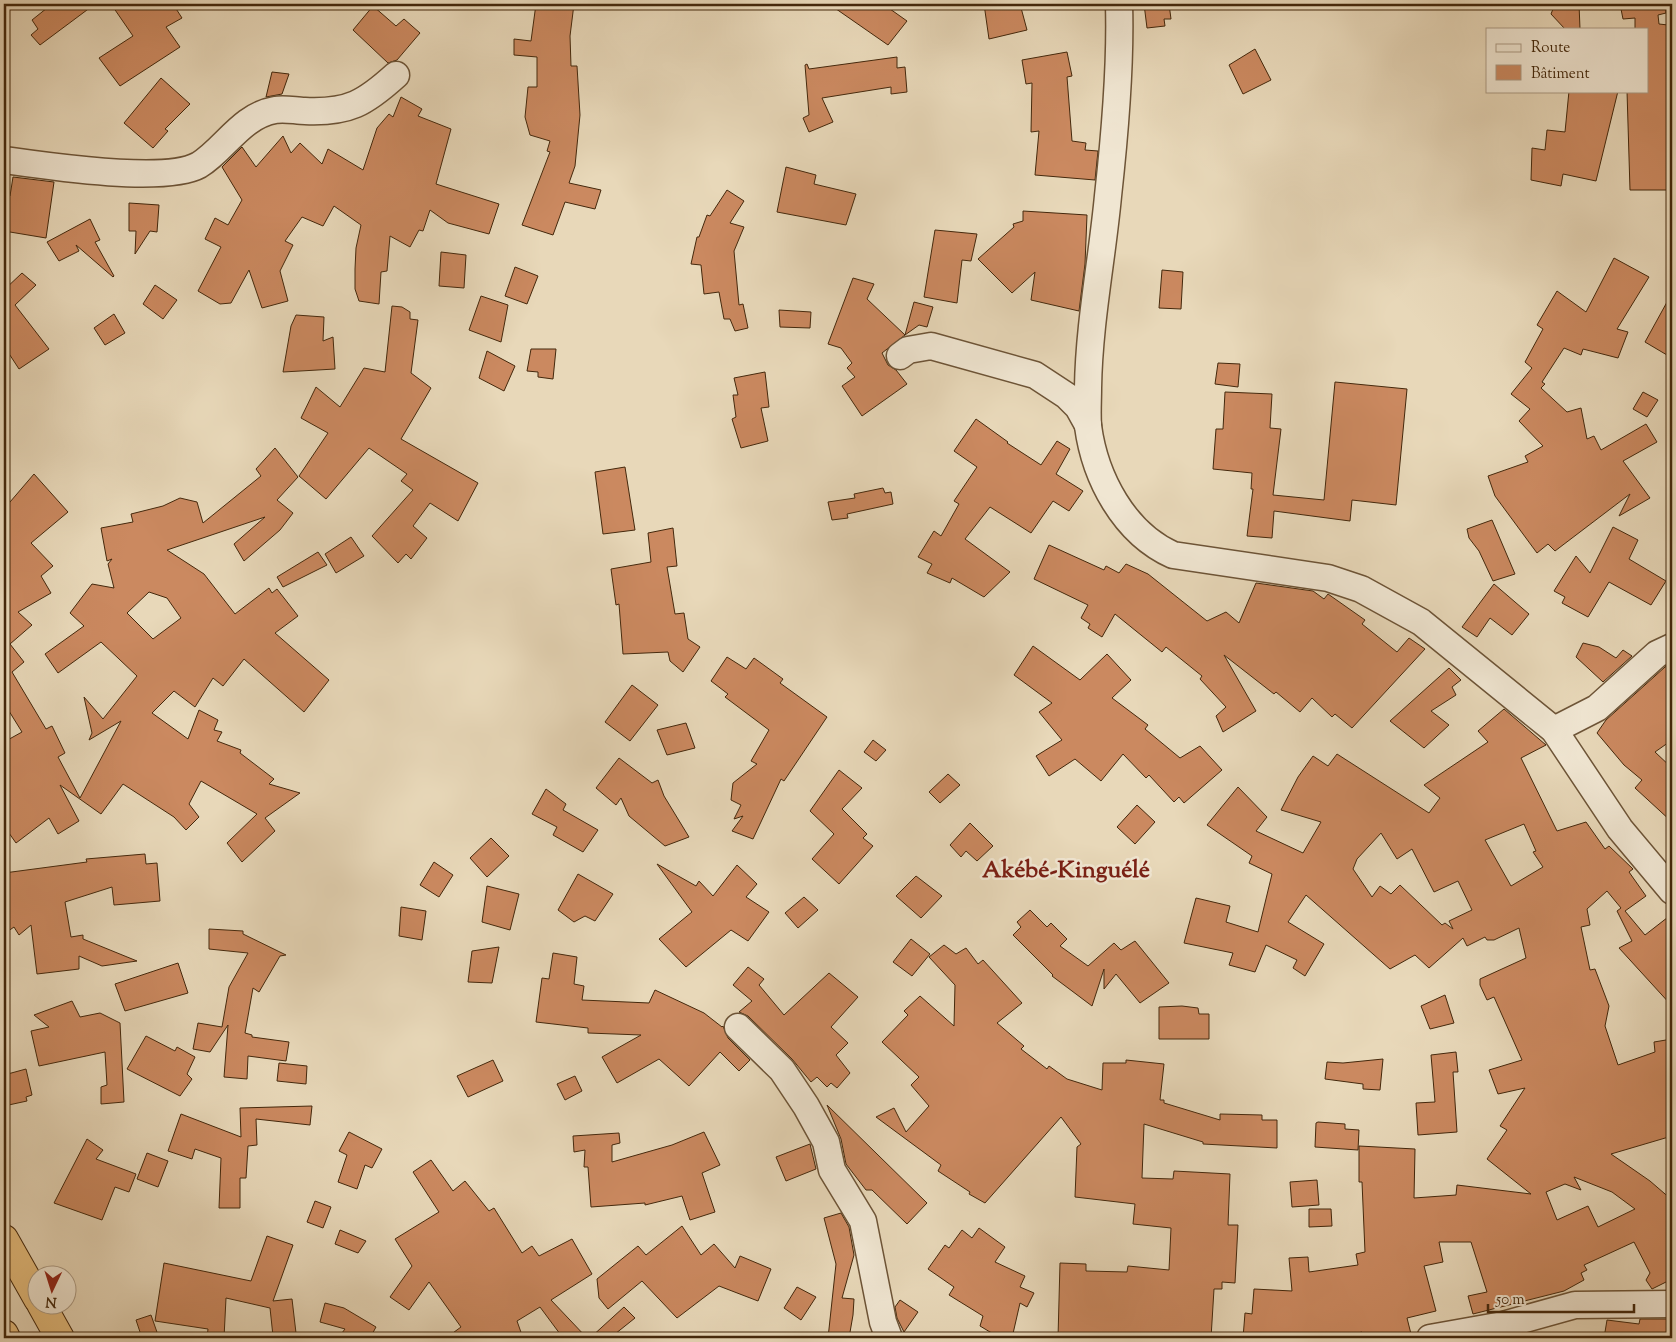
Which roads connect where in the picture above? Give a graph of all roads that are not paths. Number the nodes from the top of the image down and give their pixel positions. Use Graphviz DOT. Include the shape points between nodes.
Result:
graph roads {
  1 [pos="1119,4"];
  2 [pos="396,75"];
  3 [pos="4,160"];
  4 [pos="900,356"];
  5 [pos="1088,425"];
  6 [pos="1672,646"];
  7 [pos="1554,730"];
  8 [pos="1672,891"];
  9 [pos="738,1027"];
  10 [pos="4,1240"];
  11 [pos="28,1282"];
  12 [pos="1672,1304"];
  13 [pos="47,1314"];
  14 [pos="4,1334"];
  15 [pos="6,1338"];
  16 [pos="60,1338"];
  17 [pos="889,1338"];
  18 [pos="1430,1338"];
  1 -- 5 [label="street" via="1118,73 1108,196 1088,369"];
  2 -- 3 [label="street" via="366,100 350,108 332,111 275,110 259,116 189,170 168,174 104,171"];
  4 -- 5 [label="street" via="908,350 931,346 1035,375 1068,396"];
  5 -- 7 [label="street" via="1098,467 1111,496 1131,526 1158,548 1197,560 1328,578 1361,589 1421,622"];
  6 -- 7 [label="street" via="1658,654 1597,708"];
  7 -- 8 [label="street" via="1620,829"];
  9 -- 17 [label="street" via="782,1070 826,1142 832,1170 863,1221"];
  10 -- 11 [label="highway"];
  12 -- 18 [label="street" via="1574,1305 1503,1324"];
  13 -- 16 [label="highway"];
  14 -- 15 [label="highway"];
}
